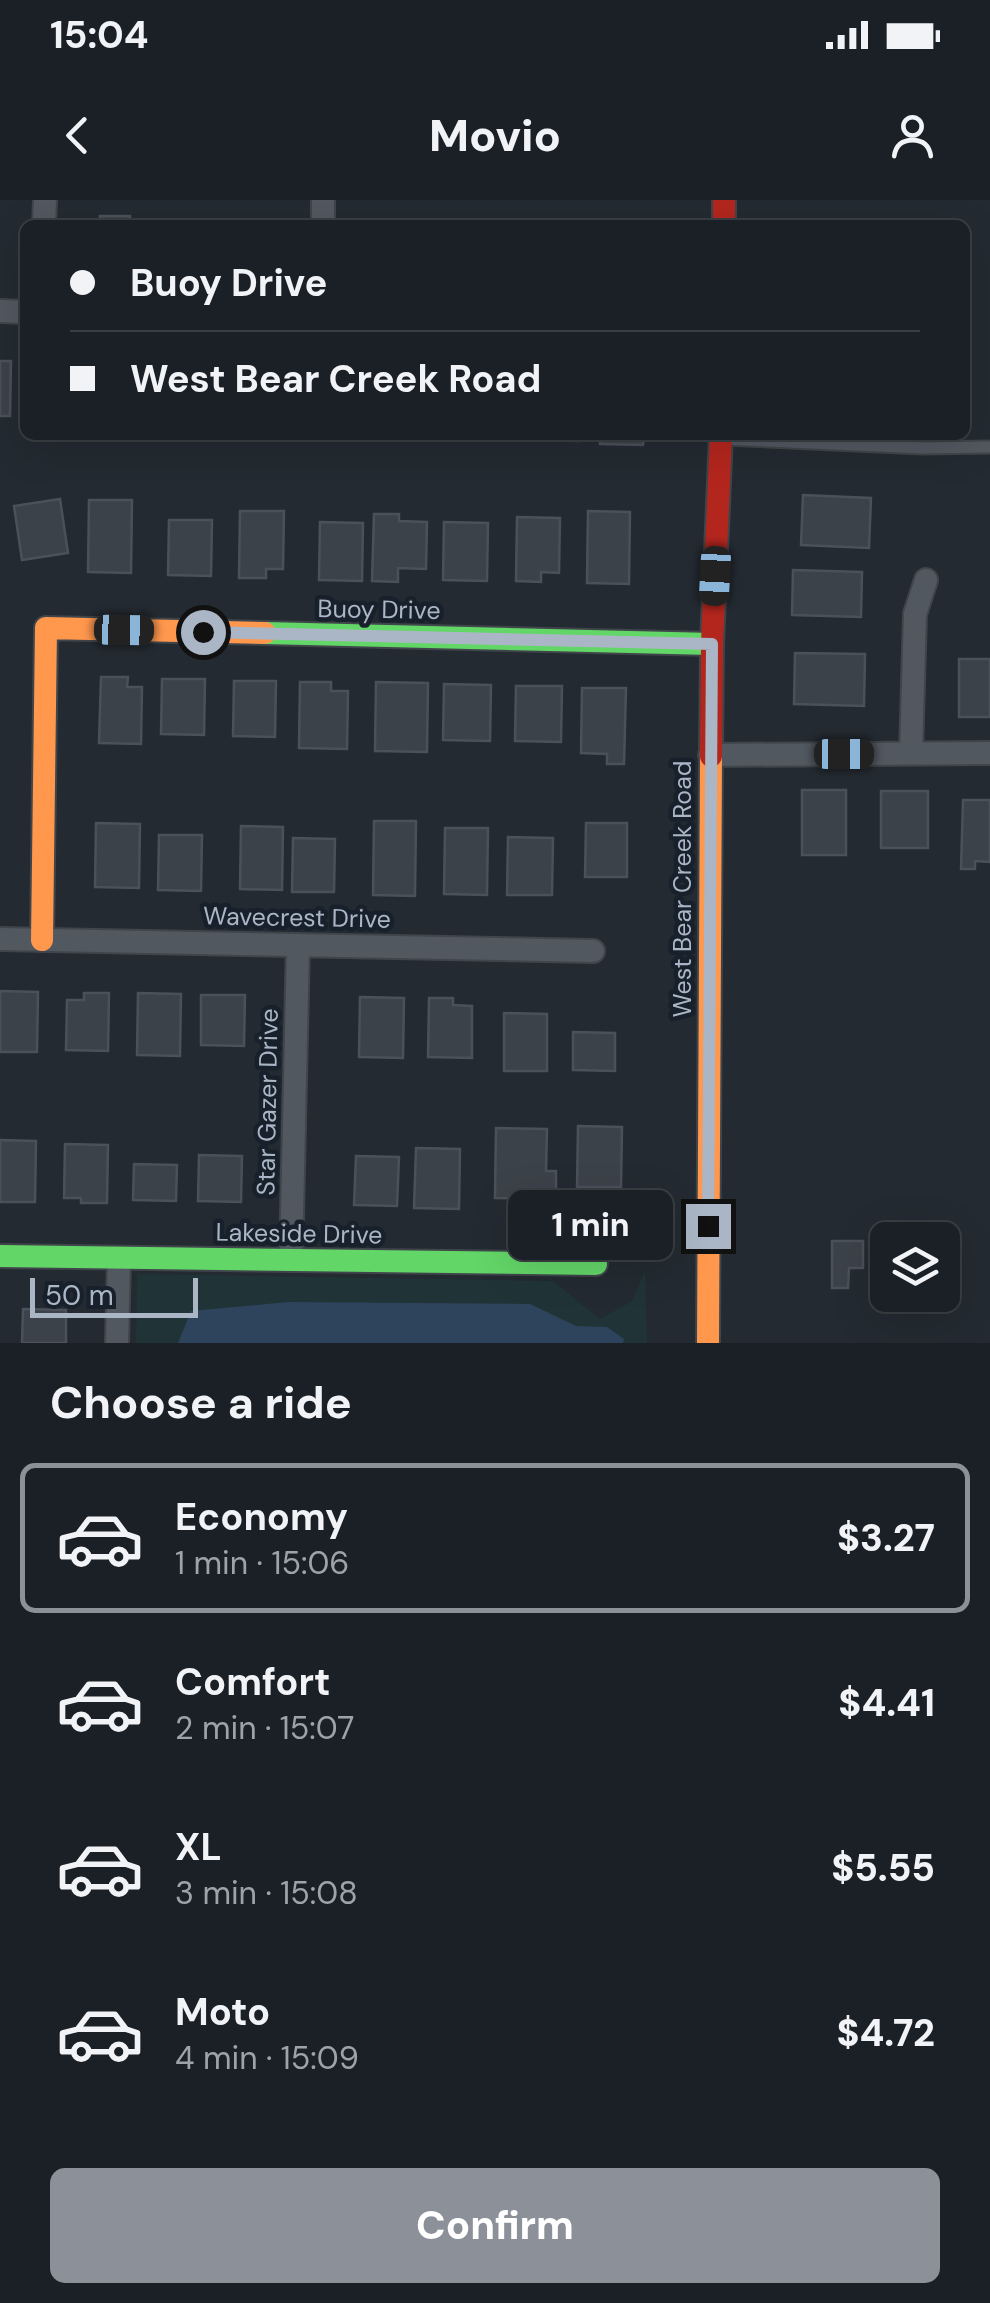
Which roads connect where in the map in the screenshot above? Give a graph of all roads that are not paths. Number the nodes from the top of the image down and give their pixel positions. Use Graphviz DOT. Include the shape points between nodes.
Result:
graph roads {
  1 [pos="721,440"];
  2 [pos="776,440"];
  3 [pos="990,447"];
  4 [pos="926,580"];
  5 [pos="712,644"];
  6 [pos="990,753"];
  7 [pos="911,754"];
  8 [pos="710,755"];
  9 [pos="0,939"];
  10 [pos="42,940"];
  11 [pos="298,945"];
  12 [pos="592,951"];
  13 [pos="0,1256"];
  14 [pos="119,1258"];
  15 [pos="291,1260"];
  16 [pos="596,1264"];
  17 [pos="117,1343"];
  18 [pos="708,1343"];
  1 -- 5 [label="street, West Bear Creek Road"];
  2 -- 3 [label="lane"];
  4 -- 7 [label="street" via="915,614"];
  5 -- 8 [label="street, West Bear Creek Road"];
  5 -- 10 [label="street, Buoy Drive" via="46,628"];
  6 -- 7 [label="street"];
  7 -- 8 [label="street"];
  8 -- 18 [label="street, West Bear Creek Road"];
  9 -- 10 [label="street, Wavecrest Drive"];
  10 -- 11 [label="street, Wavecrest Drive"];
  11 -- 12 [label="street, Wavecrest Drive"];
  11 -- 15 [label="street, Star Gazer Drive"];
  13 -- 14 [label="street, Lakeside Drive"];
  14 -- 15 [label="street, Lakeside Drive"];
  14 -- 17 [label="street"];
  15 -- 16 [label="street, Lakeside Drive"];
}
